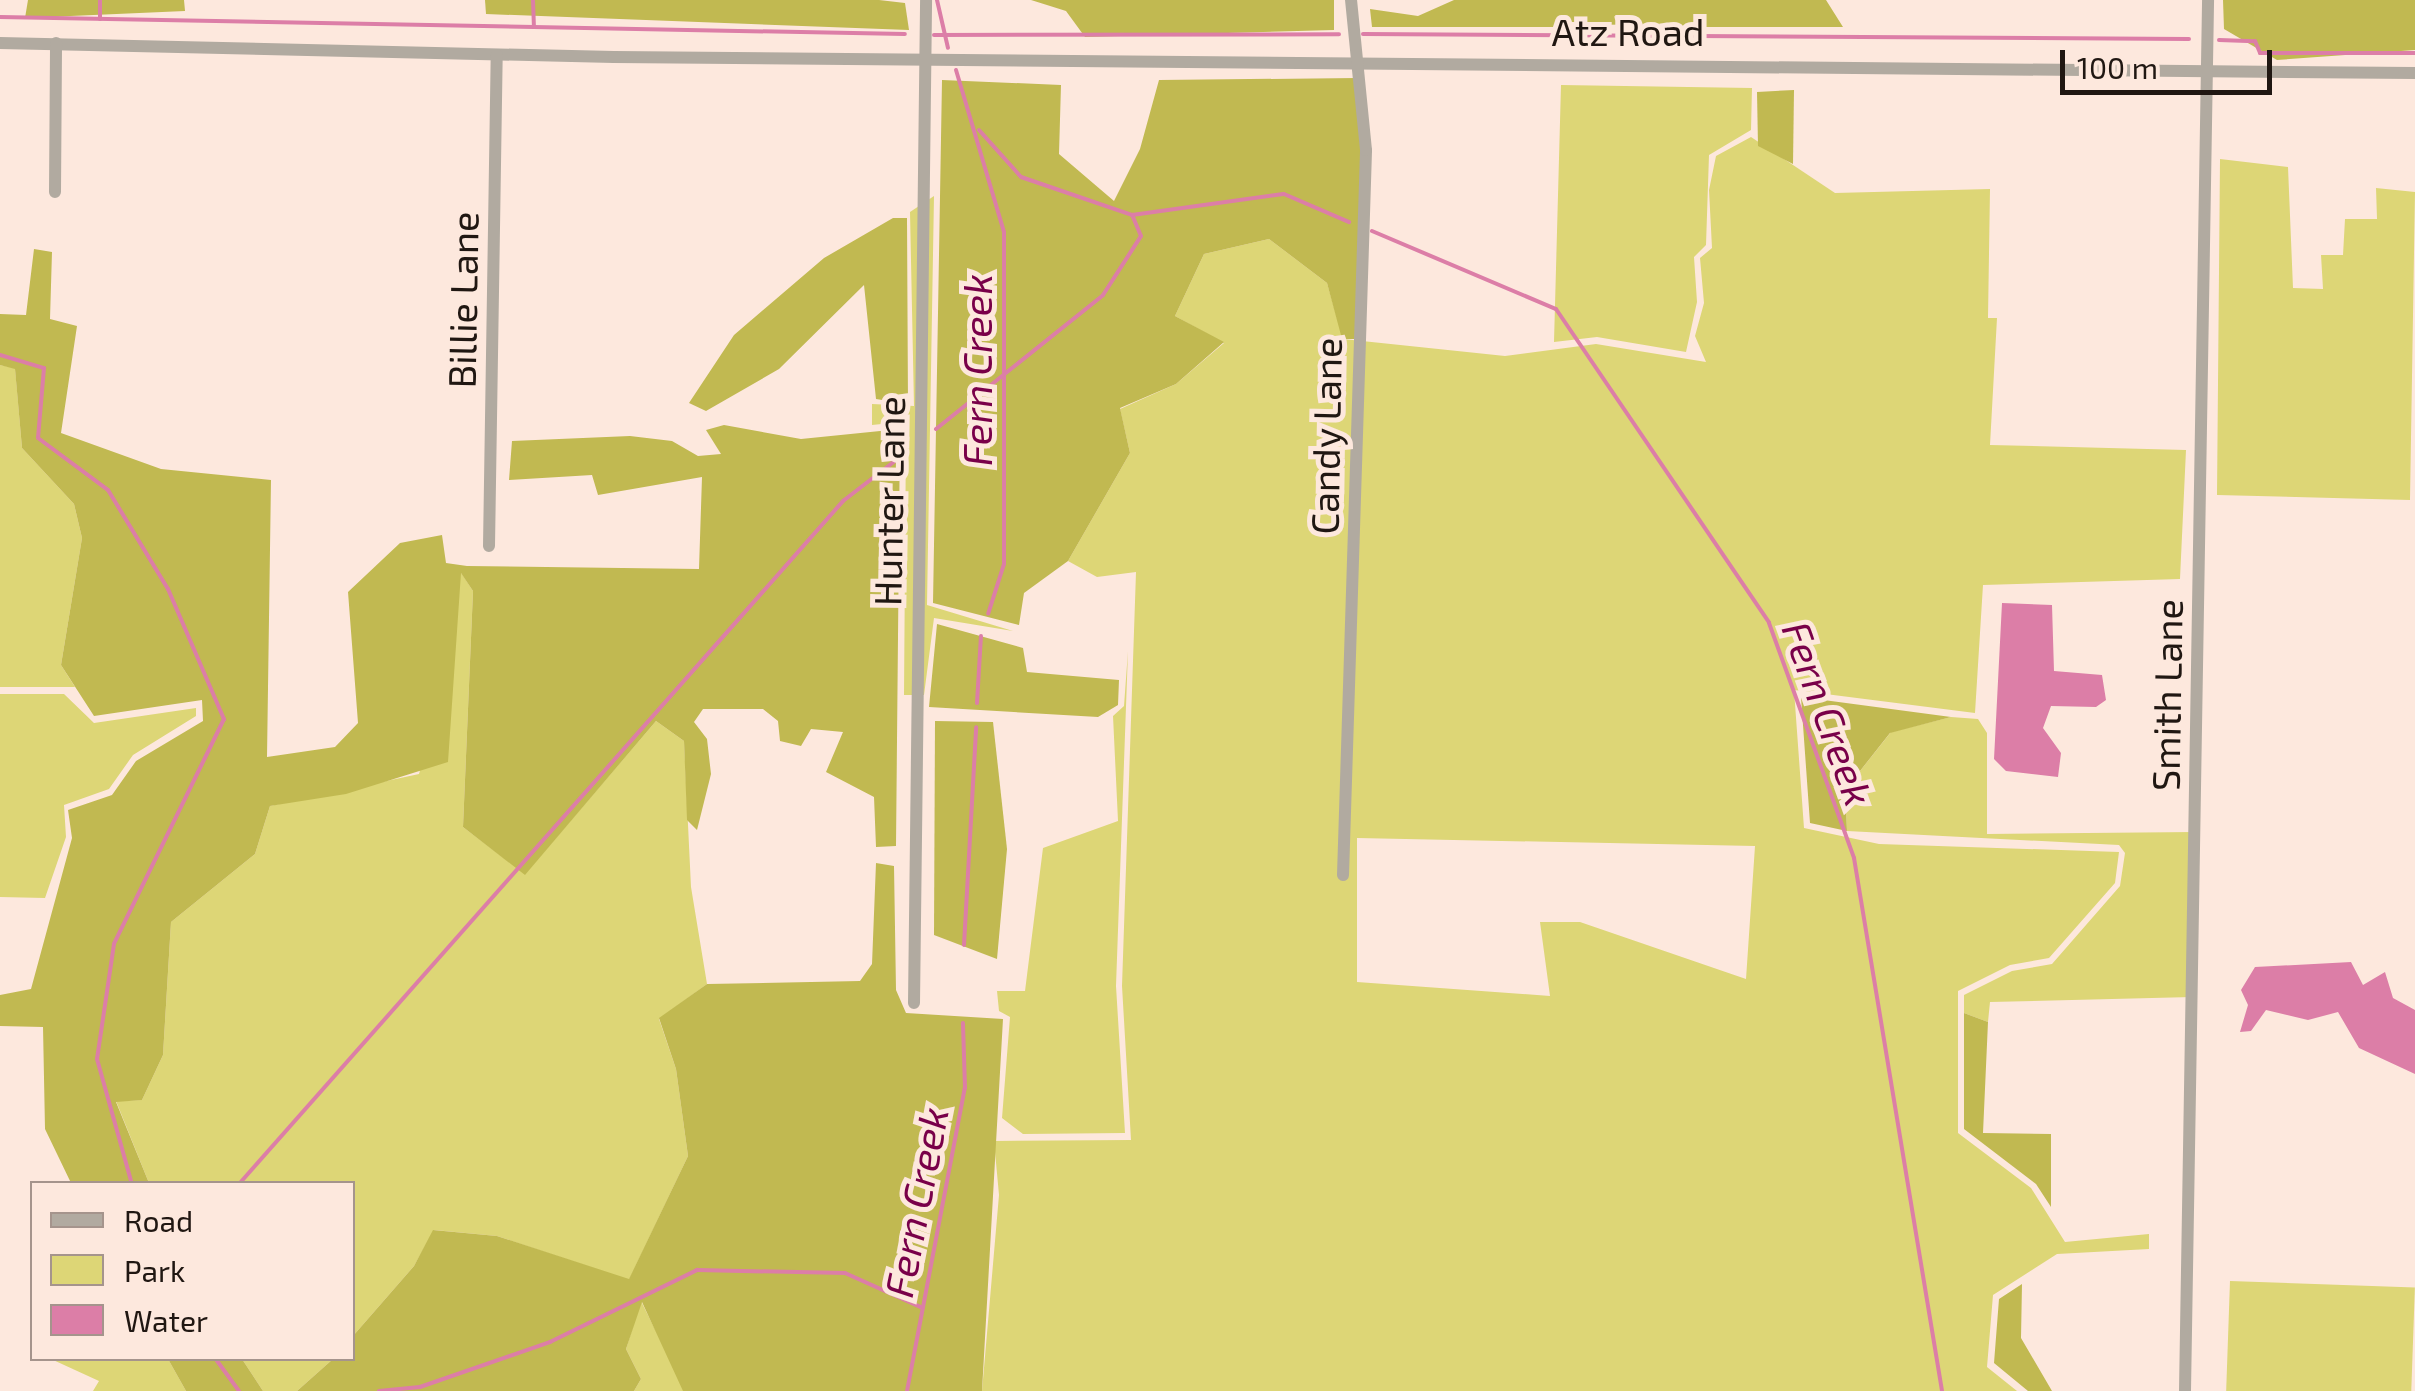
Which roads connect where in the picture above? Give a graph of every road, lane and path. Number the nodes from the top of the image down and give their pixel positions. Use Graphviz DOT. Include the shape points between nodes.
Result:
graph roads {
  1 [pos="926,0"];
  2 [pos="1351,0"];
  3 [pos="2208,0"];
  4 [pos="0,42"];
  5 [pos="56,43"];
  6 [pos="498,55"];
  7 [pos="926,58"];
  8 [pos="1352,60"];
  9 [pos="2206,70"];
  10 [pos="2415,74"];
  11 [pos="55,192"];
  12 [pos="490,546"];
  13 [pos="1343,875"];
  14 [pos="914,1003"];
  15 [pos="2185,1391"];
  1 -- 7 [label="street, Hunter Lane"];
  2 -- 8 [label="street, Candy Lane"];
  3 -- 9 [label="street, Smith Lane"];
  4 -- 5 [label="street, Atz Road"];
  5 -- 6 [label="street, Atz Road"];
  5 -- 11 [label="street"];
  6 -- 7 [label="street, Atz Road"];
  6 -- 12 [label="street, Billie Lane"];
  7 -- 8 [label="street, Atz Road"];
  7 -- 14 [label="street, Hunter Lane"];
  8 -- 9 [label="street, Atz Road"];
  8 -- 13 [label="street, Candy Lane" via="1366,150"];
  9 -- 10 [label="street, Atz Road"];
  9 -- 15 [label="street, Smith Lane"];
}
